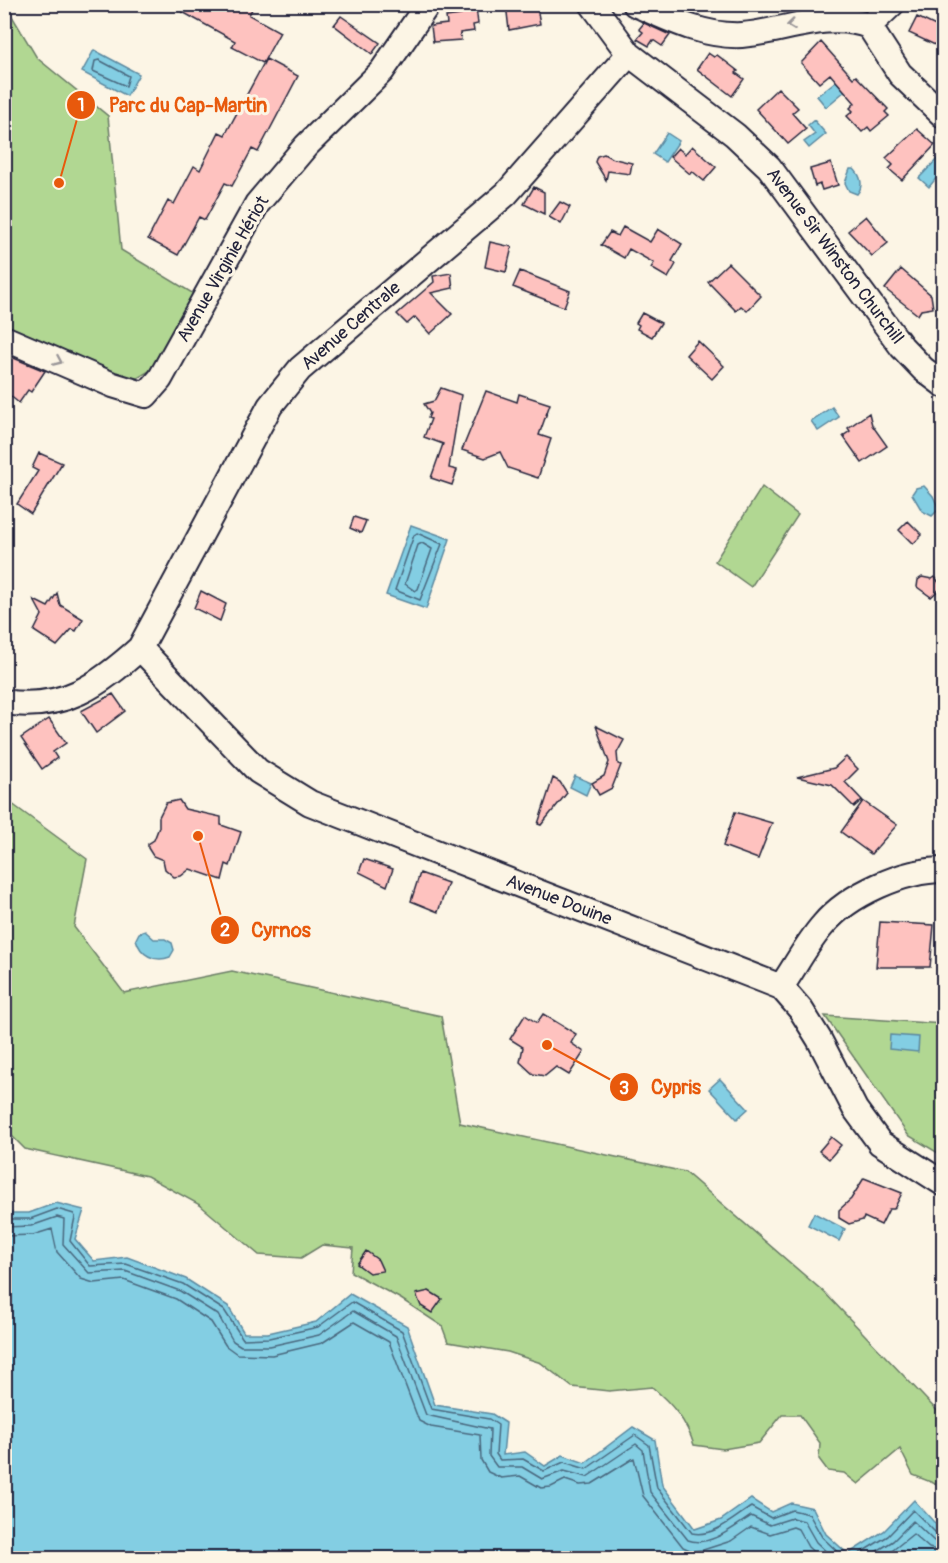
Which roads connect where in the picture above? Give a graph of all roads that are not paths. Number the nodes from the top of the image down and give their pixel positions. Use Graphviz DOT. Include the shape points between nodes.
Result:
graph roads {
  1 [pos="428,4"];
  2 [pos="635,4"];
  3 [pos="892,4"];
  4 [pos="593,5"];
  5 [pos="870,26"];
  6 [pos="629,54"];
  7 [pos="944,116"];
  8 [pos="4,338"];
  9 [pos="944,385"];
  10 [pos="140,648"];
  11 [pos="4,702"];
  12 [pos="944,870"];
  13 [pos="781,987"];
  14 [pos="944,1184"];
  8 -- 1 [label="street, Avenue Virginie Hériot, one-way" via="113,385 146,395 160,379 257,204 306,146 382,71"];
  5 -- 2 [label="street, one-way" via="854,20 821,21 723,35 686,26"];
  3 -- 5 [label="street"];
  4 -- 6 [label="street, Avenue Sir Winston Churchill"];
  5 -- 7 [label="street" via="900,74"];
  6 -- 9 [label="street, Avenue Sir Winston Churchill" via="760,157 902,347"];
  6 -- 10 [label="street, Avenue Centrale" via="506,194 300,369 270,405"];
  10 -- 11 [label="street" via="84,692 36,704"];
  10 -- 13 [label="street, Avenue Douine" via="258,771 310,803"];
  12 -- 13 [label="street" via="883,883 846,904 823,925"];
  13 -- 14 [label="street" via="813,1029 855,1109 880,1143"];
}
